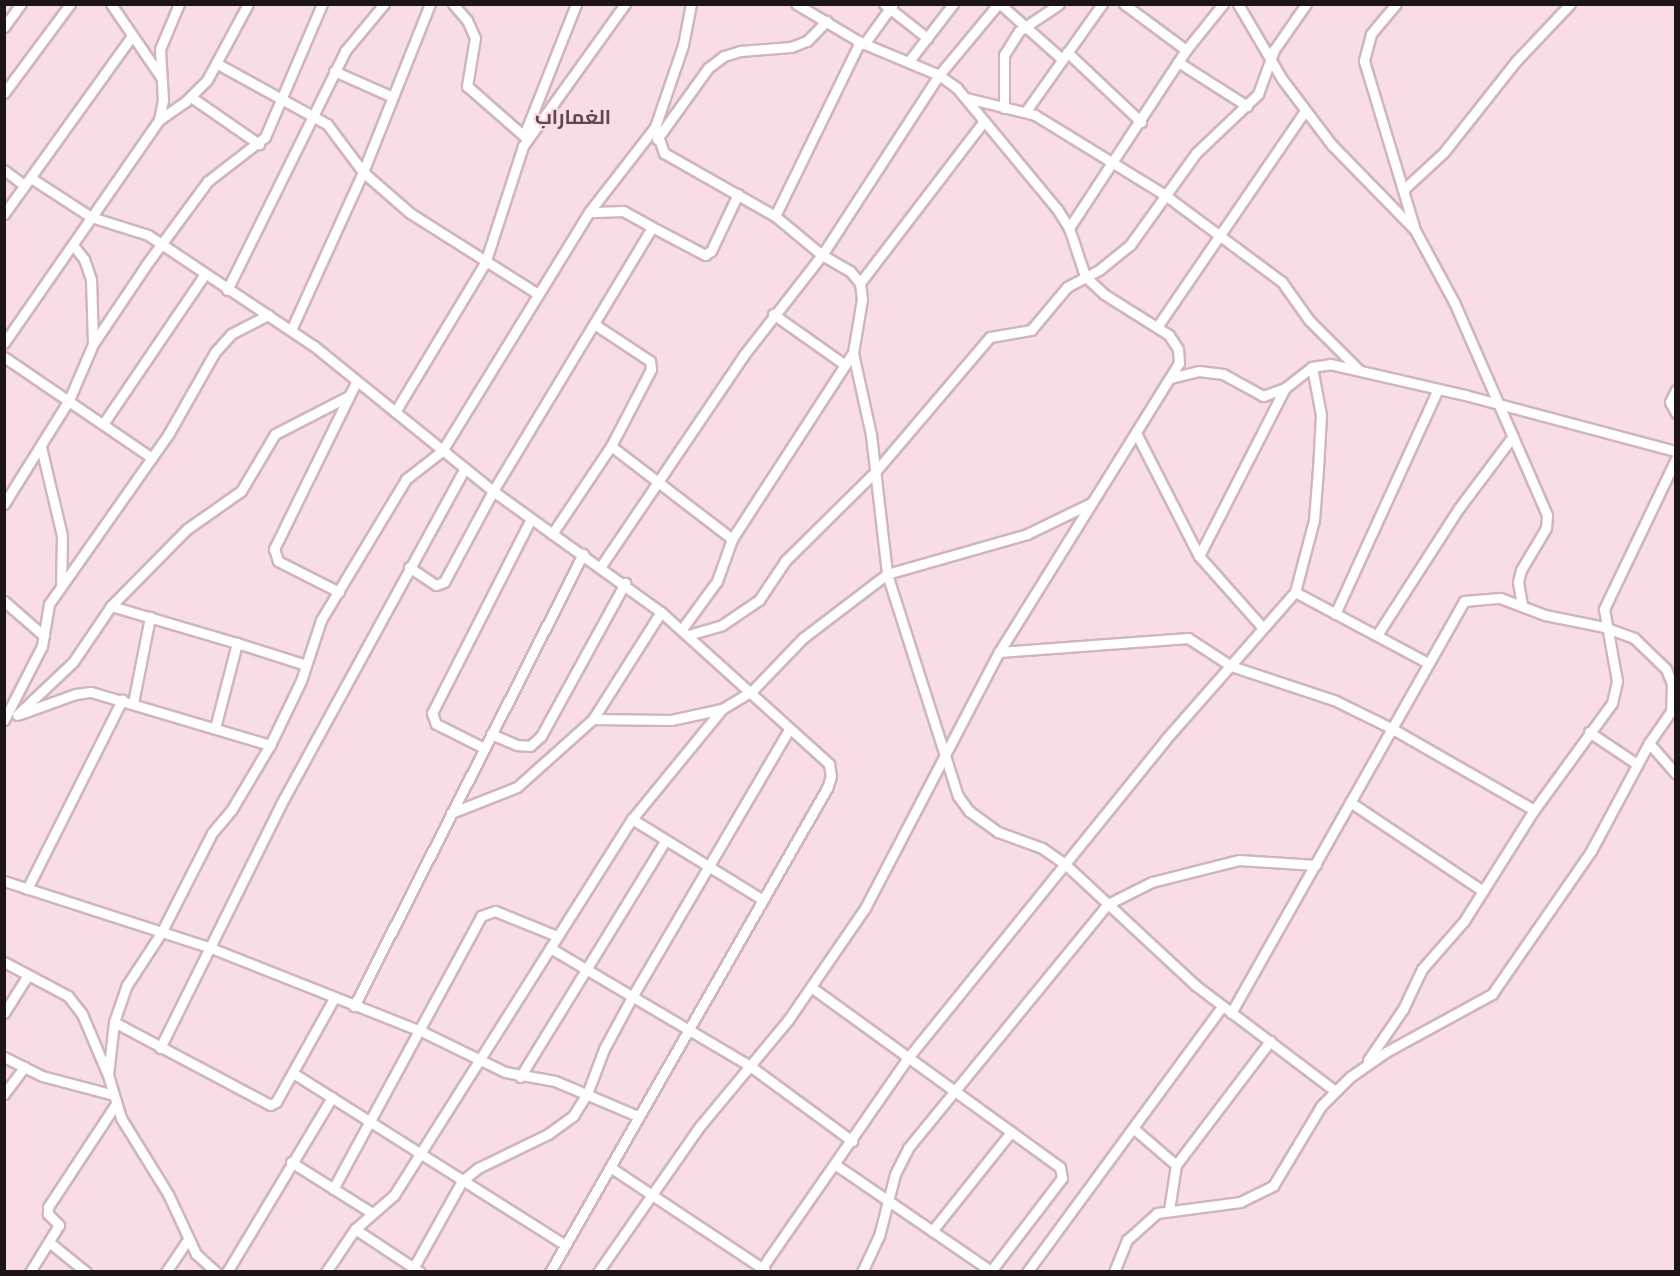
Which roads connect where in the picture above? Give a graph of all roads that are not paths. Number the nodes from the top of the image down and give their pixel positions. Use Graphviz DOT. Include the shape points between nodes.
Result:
graph roads {
  1 [pos="21,4"];
  2 [pos="70,4"];
  3 [pos="111,4"];
  4 [pos="179,4"];
  5 [pos="248,4"];
  6 [pos="322,4"];
  7 [pos="384,4"];
  8 [pos="430,4"];
  9 [pos="453,4"];
  10 [pos="576,4"];
  11 [pos="625,4"];
  12 [pos="691,4"];
  13 [pos="796,4"];
  14 [pos="953,4"];
  15 [pos="999,4"];
  16 [pos="1059,4"];
  17 [pos="1102,4"];
  18 [pos="1124,4"];
  19 [pos="1223,4"];
  20 [pos="1238,4"];
  21 [pos="1306,4"];
  22 [pos="1396,4"];
  23 [pos="1570,4"];
  24 [pos="889,6"];
  25 [pos="812,9"];
  26 [pos="826,21"];
  27 [pos="1025,26"];
  28 [pos="4,27"];
  29 [pos="132,36"];
  30 [pos="927,38"];
  31 [pos="862,43"];
  32 [pos="1186,50"];
  33 [pos="1065,56"];
  34 [pos="1270,60"];
  35 [pos="909,61"];
  36 [pos="1178,62"];
  37 [pos="216,63"];
  38 [pos="334,71"];
  39 [pos="939,75"];
  40 [pos="160,77"];
  41 [pos="4,93"];
  42 [pos="191,97"];
  43 [pos="393,97"];
  44 [pos="967,98"];
  45 [pos="280,101"];
  46 [pos="1247,106"];
  47 [pos="1004,108"];
  48 [pos="1026,111"];
  49 [pos="1305,111"];
  50 [pos="313,117"];
  51 [pos="159,120"];
  52 [pos="983,122"];
  53 [pos="1141,122"];
  54 [pos="655,127"];
  55 [pos="657,139"];
  56 [pos="523,141"];
  57 [pos="260,144"];
  58 [pos="1115,162"];
  59 [pos="4,170"];
  60 [pos="363,172"];
  61 [pos="28,182"];
  62 [pos="1403,190"];
  63 [pos="738,194"];
  64 [pos="1165,195"];
  65 [pos="589,212"];
  66 [pos="4,214"];
  67 [pos="775,216"];
  68 [pos="91,217"];
  69 [pos="652,227"];
  70 [pos="1069,228"];
  71 [pos="1415,230"];
  72 [pos="1219,236"];
  73 [pos="161,244"];
  74 [pos="73,245"];
  75 [pos="822,255"];
  76 [pos="485,263"];
  77 [pos="205,274"];
  78 [pos="1085,276"];
  79 [pos="860,283"];
  80 [pos="227,290"];
  81 [pos="538,294"];
  82 [pos="773,314"];
  83 [pos="268,315"];
  84 [pos="594,324"];
  85 [pos="1157,327"];
  86 [pos="291,330"];
  87 [pos="4,343"];
  88 [pos="93,344"];
  89 [pos="853,353"];
  90 [pos="4,357"];
  91 [pos="845,365"];
  92 [pos="1312,367"];
  93 [pos="1359,370"];
  94 [pos="1172,378"];
  95 [pos="356,382"];
  96 [pos="1285,388"];
  97 [pos="1438,389"];
  98 [pos="1676,390"];
  99 [pos="349,396"];
  100 [pos="69,400"];
  101 [pos="1496,405"];
  102 [pos="394,412"];
  103 [pos="1676,413"];
  104 [pos="103,424"];
  105 [pos="1136,434"];
  106 [pos="1513,436"];
  107 [pos="611,446"];
  108 [pos="41,447"];
  109 [pos="442,451"];
  110 [pos="1676,452"];
  111 [pos="152,458"];
  112 [pos="1676,459"];
  113 [pos="465,468"];
  114 [pos="875,472"];
  115 [pos="656,483"];
  116 [pos="493,490"];
  117 [pos="1093,502"];
  118 [pos="4,504"];
  119 [pos="531,519"];
  120 [pos="552,534"];
  121 [pos="732,540"];
  122 [pos="583,554"];
  123 [pos="1199,556"];
  124 [pos="601,566"];
  125 [pos="410,567"];
  126 [pos="888,574"];
  127 [pos="625,583"];
  128 [pos="61,586"];
  129 [pos="339,592"];
  130 [pos="1295,592"];
  131 [pos="4,601"];
  132 [pos="1522,605"];
  133 [pos="111,606"];
  134 [pos="661,612"];
  135 [pos="1335,614"];
  136 [pos="150,617"];
  137 [pos="1604,627"];
  138 [pos="1263,628"];
  139 [pos="685,632"];
  140 [pos="1377,635"];
  141 [pos="44,636"];
  142 [pos="237,642"];
  143 [pos="999,652"];
  144 [pos="1428,663"];
  145 [pos="306,665"];
  146 [pos="1231,666"];
  147 [pos="752,691"];
  148 [pos="122,700"];
  149 [pos="133,703"];
  150 [pos="1673,707"];
  151 [pos="722,708"];
  152 [pos="17,715"];
  153 [pos="593,719"];
  154 [pos="4,721"];
  155 [pos="215,728"];
  156 [pos="1391,728"];
  157 [pos="789,729"];
  158 [pos="1589,732"];
  159 [pos="491,734"];
  160 [pos="1649,742"];
  161 [pos="270,745"];
  162 [pos="484,748"];
  163 [pos="944,752"];
  164 [pos="1637,764"];
  165 [pos="1676,774"];
  166 [pos="1350,802"];
  167 [pos="1534,810"];
  168 [pos="451,813"];
  169 [pos="632,819"];
  170 [pos="666,840"];
  171 [pos="1065,864"];
  172 [pos="1316,865"];
  173 [pos="708,866"];
  174 [pos="4,881"];
  175 [pos="27,889"];
  176 [pos="1483,891"];
  177 [pos="763,900"];
  178 [pos="1108,904"];
  179 [pos="161,933"];
  180 [pos="557,936"];
  181 [pos="211,948"];
  182 [pos="550,948"];
  183 [pos="4,962"];
  184 [pos="585,970"];
  185 [pos="28,975"];
  186 [pos="811,987"];
  187 [pos="632,997"];
  188 [pos="333,1000"];
  189 [pos="354,1006"];
  190 [pos="1222,1007"];
  191 [pos="1231,1012"];
  192 [pos="4,1013"];
  193 [pos="114,1022"];
  194 [pos="688,1030"];
  195 [pos="421,1031"];
  196 [pos="1270,1041"];
  197 [pos="160,1048"];
  198 [pos="4,1057"];
  199 [pos="479,1057"];
  200 [pos="907,1059"];
  201 [pos="1365,1065"];
  202 [pos="750,1066"];
  203 [pos="24,1067"];
  204 [pos="293,1073"];
  205 [pos="108,1075"];
  206 [pos="520,1077"];
  207 [pos="1334,1090"];
  208 [pos="954,1092"];
  209 [pos="4,1094"];
  210 [pos="587,1094"];
  211 [pos="332,1097"];
  212 [pos="115,1100"];
  213 [pos="638,1116"];
  214 [pos="371,1122"];
  215 [pos="1133,1128"];
  216 [pos="1011,1132"];
  217 [pos="852,1141"];
  218 [pos="420,1155"];
  219 [pos="291,1162"];
  220 [pos="836,1165"];
  221 [pos="1176,1165"];
  222 [pos="610,1167"];
  223 [pos="462,1181"];
  224 [pos="333,1189"];
  225 [pos="652,1194"];
  226 [pos="889,1202"];
  227 [pos="1169,1210"];
  228 [pos="372,1213"];
  229 [pos="355,1229"];
  230 [pos="932,1231"];
  231 [pos="188,1239"];
  232 [pos="49,1242"];
  233 [pos="565,1245"];
  234 [pos="415,1270"];
  235 [pos="763,1270"];
  236 [pos="992,1271"];
  237 [pos="30,1272"];
  238 [pos="86,1272"];
  239 [pos="166,1272"];
  240 [pos="216,1272"];
  241 [pos="227,1272"];
  242 [pos="326,1272"];
  243 [pos="550,1272"];
  244 [pos="598,1272"];
  245 [pos="861,1272"];
  246 [pos="1027,1272"];
  247 [pos="1114,1272"];
  1 -- 28 [label="street"];
  2 -- 41 [label="street"];
  3 -- 29 [label="street"];
  4 -- 40 [label="street" via="161,41"];
  5 -- 37 [label="street"];
  6 -- 45 [label="street"];
  7 -- 38 [label="street" via="354,36"];
  8 -- 43 [label="street"];
  9 -- 56 [label="street" via="467,20 475,38 465,78 467,86"];
  10 -- 56 [label="street"];
  11 -- 56 [label="street"];
  12 -- 54 [label="street" via="683,45"];
  13 -- 25 [label="street"];
  14 -- 30 [label="street"];
  15 -- 27 [label="street"];
  15 -- 39 [label="street"];
  16 -- 27 [label="street"];
  17 -- 33 [label="street"];
  18 -- 32 [label="street"];
  19 -- 32 [label="street"];
  20 -- 34 [label="street"];
  21 -- 34 [label="street"];
  22 -- 62 [label="street" via="1371,34 1364,61"];
  23 -- 62 [label="street" via="1517,60 1460,135"];
  24 -- 30 [label="street"];
  24 -- 31 [label="street"];
  25 -- 26 [label="street"];
  26 -- 31 [label="street"];
  26 -- 55 [label="street" via="807,40 791,47 724,56 708,68"];
  27 -- 33 [label="street"];
  27 -- 47 [label="street" via="1011,42 1002,64"];
  29 -- 40 [label="street"];
  29 -- 61 [label="street"];
  30 -- 35 [label="street"];
  31 -- 35 [label="street"];
  31 -- 67 [label="street"];
  32 -- 36 [label="street"];
  33 -- 48 [label="street"];
  33 -- 53 [label="street"];
  34 -- 46 [label="street" via="1264,83"];
  34 -- 49 [label="street"];
  35 -- 39 [label="street"];
  36 -- 46 [label="street"];
  36 -- 53 [label="street"];
  37 -- 42 [label="street"];
  37 -- 45 [label="street"];
  38 -- 43 [label="street"];
  38 -- 50 [label="street"];
  39 -- 44 [label="street"];
  39 -- 75 [label="street"];
  40 -- 51 [label="street"];
  42 -- 51 [label="street"];
  42 -- 57 [label="street"];
  43 -- 60 [label="street"];
  44 -- 47 [label="street"];
  44 -- 52 [label="street"];
  45 -- 50 [label="street"];
  45 -- 57 [label="street"];
  46 -- 64 [label="street" via="1206,142"];
  47 -- 48 [label="street"];
  48 -- 58 [label="street"];
  49 -- 71 [label="street" via="1346,162"];
  49 -- 72 [label="street"];
  50 -- 60 [label="street" via="335,131"];
  50 -- 80 [label="street"];
  51 -- 68 [label="street"];
  52 -- 70 [label="street"];
  52 -- 79 [label="street"];
  53 -- 58 [label="street"];
  54 -- 55 [label="street"];
  54 -- 65 [label="street"];
  55 -- 63 [label="street" via="664,153 677,162"];
  56 -- 76 [label="street"];
  57 -- 73 [label="street" via="208,181"];
  58 -- 64 [label="street"];
  58 -- 70 [label="street"];
  59 -- 61 [label="street"];
  60 -- 76 [label="street" via="410,213"];
  60 -- 86 [label="street"];
  61 -- 66 [label="street"];
  61 -- 68 [label="street"];
  62 -- 71 [label="street"];
  63 -- 67 [label="street"];
  63 -- 69 [label="street" via="711,251 705,255"];
  64 -- 72 [label="street"];
  64 -- 78 [label="street" via="1130,245 1099,270"];
  65 -- 69 [label="street" via="623,211"];
  65 -- 81 [label="street"];
  67 -- 75 [label="street"];
  68 -- 73 [label="street"];
  68 -- 74 [label="street"];
  69 -- 84 [label="street"];
  70 -- 78 [label="street"];
  71 -- 101 [label="street" via="1454,302"];
  72 -- 85 [label="street"];
  72 -- 93 [label="street" via="1282,282 1309,321"];
  73 -- 77 [label="street"];
  73 -- 88 [label="street"];
  74 -- 87 [label="street"];
  74 -- 88 [label="street" via="91,279"];
  75 -- 79 [label="street" via="844,266"];
  75 -- 82 [label="street"];
  76 -- 81 [label="street"];
  76 -- 102 [label="street"];
  77 -- 80 [label="street"];
  77 -- 104 [label="street"];
  78 -- 85 [label="street" via="1104,294"];
  78 -- 114 [label="street" via="1067,287 1031,330 990,337"];
  79 -- 89 [label="street" via="862,299"];
  80 -- 83 [label="street"];
  81 -- 109 [label="street"];
  82 -- 91 [label="street"];
  82 -- 115 [label="street"];
  83 -- 86 [label="street"];
  83 -- 111 [label="street" via="231,334 215,352"];
  84 -- 107 [label="street" via="651,365"];
  84 -- 116 [label="street"];
  85 -- 94 [label="street" via="1169,335 1178,349 1179,363"];
  86 -- 95 [label="street"];
  88 -- 100 [label="street"];
  89 -- 91 [label="street"];
  89 -- 114 [label="street"];
  90 -- 100 [label="street"];
  91 -- 121 [label="street"];
  92 -- 93 [label="street" via="1330,364"];
  92 -- 96 [label="street"];
  92 -- 130 [label="street" via="1322,415 1318,469 1314,520"];
  93 -- 97 [label="street"];
  94 -- 96 [label="street" via="1199,370 1223,374 1263,396"];
  94 -- 105 [label="street"];
  95 -- 99 [label="street"];
  95 -- 102 [label="street"];
  96 -- 123 [label="street"];
  97 -- 101 [label="street"];
  97 -- 135 [label="street"];
  98 -- 103 [label="street" via="1670,402"];
  99 -- 129 [label="street" via="274,549 278,561"];
  99 -- 133 [label="street" via="275,434 241,491 187,529"];
  100 -- 104 [label="street"];
  100 -- 108 [label="street"];
  101 -- 106 [label="street"];
  101 -- 110 [label="street"];
  102 -- 109 [label="street"];
  104 -- 111 [label="street"];
  105 -- 117 [label="street"];
  105 -- 123 [label="street"];
  106 -- 132 [label="street" via="1547,514 1546,528 1521,570 1518,582"];
  106 -- 140 [label="street" via="1459,508"];
  107 -- 115 [label="street"];
  107 -- 120 [label="street"];
  108 -- 118 [label="street"];
  108 -- 128 [label="street" via="62,536"];
  109 -- 113 [label="street"];
  109 -- 129 [label="street" via="406,479"];
  111 -- 128 [label="street"];
  112 -- 137 [label="street" via="1606,601"];
  113 -- 116 [label="street"];
  113 -- 125 [label="street"];
  114 -- 126 [label="street"];
  114 -- 139 [label="street" via="799,546 747,611 722,625"];
  115 -- 121 [label="street"];
  115 -- 124 [label="street"];
  116 -- 119 [label="street"];
  116 -- 125 [label="street" via="444,582 436,585"];
  117 -- 126 [label="street" via="1027,534"];
  117 -- 143 [label="street"];
  119 -- 120 [label="street"];
  119 -- 162 [label="street" via="432,713 436,724"];
  120 -- 122 [label="street"];
  121 -- 139 [label="street" via="717,581"];
  122 -- 124 [label="street"];
  122 -- 159 [label="street"];
  123 -- 138 [label="street"];
  124 -- 127 [label="street"];
  125 -- 181 [label="street" via="281,804"];
  126 -- 147 [label="street" via="803,638"];
  126 -- 163 [label="street"];
  127 -- 134 [label="street"];
  127 -- 159 [label="street" via="541,736 530,746 524,746"];
  128 -- 141 [label="street" via="49,604"];
  129 -- 145 [label="street" via="321,620"];
  130 -- 135 [label="street"];
  130 -- 138 [label="street"];
  131 -- 141 [label="street"];
  132 -- 137 [label="street" via="1545,615"];
  132 -- 144 [label="street" via="1484,596 1464,601"];
  133 -- 136 [label="street"];
  133 -- 152 [label="street" via="73,662"];
  134 -- 139 [label="street"];
  134 -- 153 [label="street"];
  135 -- 140 [label="street"];
  136 -- 142 [label="street"];
  136 -- 149 [label="street"];
  137 -- 150 [label="street" via="1634,638 1666,669 1672,684"];
  137 -- 158 [label="street" via="1616,692"];
  138 -- 146 [label="street"];
  139 -- 147 [label="street"];
  140 -- 144 [label="street"];
  141 -- 154 [label="street"];
  142 -- 145 [label="street"];
  142 -- 155 [label="street"];
  143 -- 146 [label="street" via="1176,637 1188,638"];
  143 -- 163 [label="street"];
  144 -- 156 [label="street"];
  145 -- 161 [label="street"];
  146 -- 156 [label="street" via="1334,700"];
  146 -- 171 [label="street"];
  147 -- 151 [label="street"];
  147 -- 157 [label="street"];
  148 -- 149 [label="street"];
  148 -- 152 [label="street" via="91,692 76,694"];
  148 -- 175 [label="street"];
  149 -- 155 [label="street"];
  150 -- 160 [label="street"];
  151 -- 153 [label="street" via="671,720"];
  151 -- 169 [label="street"];
  152 -- 154 [label="street"];
  153 -- 168 [label="street" via="517,787"];
  155 -- 161 [label="street"];
  156 -- 166 [label="street"];
  156 -- 167 [label="street"];
  157 -- 173 [label="street"];
  157 -- 177 [label="street" via="829,764 831,776"];
  158 -- 164 [label="street"];
  158 -- 167 [label="street"];
  159 -- 162 [label="street"];
  160 -- 164 [label="street"];
  160 -- 165 [label="street"];
  161 -- 179 [label="street" via="213,833"];
  162 -- 168 [label="street"];
  163 -- 171 [label="street" via="958,796 982,823 1042,848"];
  163 -- 186 [label="street" via="865,908"];
  164 -- 201 [label="street" via="1591,851 1504,981 1477,1004"];
  166 -- 172 [label="street"];
  166 -- 176 [label="street"];
  167 -- 176 [label="street"];
  168 -- 189 [label="street"];
  169 -- 170 [label="street"];
  169 -- 180 [label="street"];
  170 -- 173 [label="street"];
  170 -- 184 [label="street"];
  171 -- 178 [label="street"];
  171 -- 200 [label="street"];
  172 -- 178 [label="street" via="1239,860 1152,882"];
  172 -- 191 [label="street"];
  173 -- 177 [label="street"];
  173 -- 187 [label="street"];
  174 -- 175 [label="street"];
  175 -- 179 [label="street"];
  176 -- 201 [label="street" via="1464,921 1422,969 1403,1009"];
  177 -- 194 [label="street"];
  178 -- 190 [label="street"];
  178 -- 208 [label="street"];
  179 -- 181 [label="street"];
  179 -- 193 [label="street" via="127,985"];
  180 -- 182 [label="street"];
  180 -- 195 [label="street" via="495,911 481,916"];
  181 -- 188 [label="street"];
  181 -- 197 [label="street"];
  182 -- 184 [label="street"];
  182 -- 199 [label="street"];
  183 -- 185 [label="street"];
  184 -- 187 [label="street"];
  184 -- 206 [label="street"];
  185 -- 192 [label="street"];
  185 -- 205 [label="street" via="68,996 82,1014"];
  186 -- 200 [label="street"];
  186 -- 202 [label="street"];
  187 -- 194 [label="street"];
  187 -- 210 [label="street" via="604,1049"];
  188 -- 189 [label="street"];
  188 -- 204 [label="street"];
  189 -- 195 [label="street"];
  190 -- 191 [label="street"];
  190 -- 215 [label="street"];
  191 -- 196 [label="street"];
  193 -- 197 [label="street"];
  193 -- 205 [label="street"];
  194 -- 202 [label="street"];
  194 -- 213 [label="street"];
  195 -- 199 [label="street"];
  195 -- 214 [label="street"];
  196 -- 207 [label="street"];
  196 -- 221 [label="street"];
  197 -- 204 [label="street" via="264,1104 276,1102"];
  198 -- 203 [label="street"];
  199 -- 206 [label="street"];
  199 -- 218 [label="street"];
  200 -- 208 [label="street"];
  200 -- 217 [label="street"];
  201 -- 207 [label="street"];
  202 -- 217 [label="street"];
  202 -- 225 [label="street" via="700,1126"];
  203 -- 209 [label="street"];
  203 -- 212 [label="street"];
  204 -- 211 [label="street"];
  205 -- 212 [label="street"];
  206 -- 210 [label="street" via="555,1081"];
  207 -- 227 [label="street" via="1273,1186 1240,1202"];
  208 -- 216 [label="street"];
  208 -- 226 [label="street" via="908,1148 895,1174"];
  210 -- 213 [label="street"];
  210 -- 223 [label="street" via="573,1116 548,1134 478,1167"];
  211 -- 214 [label="street"];
  211 -- 219 [label="street"];
  212 -- 231 [label="street" via="121,1118 168,1194"];
  212 -- 232 [label="street" via="48,1207 48,1214 59,1225"];
  213 -- 222 [label="street"];
  214 -- 218 [label="street"];
  214 -- 224 [label="street"];
  215 -- 221 [label="street"];
  215 -- 246 [label="street"];
  216 -- 230 [label="street"];
  216 -- 236 [label="street" via="1063,1173"];
  217 -- 220 [label="street"];
  218 -- 223 [label="street"];
  218 -- 228 [label="street" via="390,1201"];
  219 -- 224 [label="street"];
  219 -- 241 [label="street"];
  220 -- 226 [label="street"];
  220 -- 235 [label="street"];
  221 -- 227 [label="street"];
  222 -- 225 [label="street"];
  222 -- 233 [label="street"];
  223 -- 233 [label="street"];
  223 -- 234 [label="street"];
  224 -- 228 [label="street"];
  225 -- 235 [label="street"];
  225 -- 244 [label="street"];
  226 -- 230 [label="street"];
  226 -- 245 [label="street"];
  227 -- 247 [label="street" via="1157,1213 1136,1230 1124,1246"];
  228 -- 229 [label="street"];
  229 -- 234 [label="street"];
  229 -- 242 [label="street"];
  230 -- 236 [label="street"];
  231 -- 239 [label="street"];
  231 -- 240 [label="street" via="196,1254"];
  232 -- 237 [label="street"];
  232 -- 238 [label="street"];
  233 -- 243 [label="street"];
}
